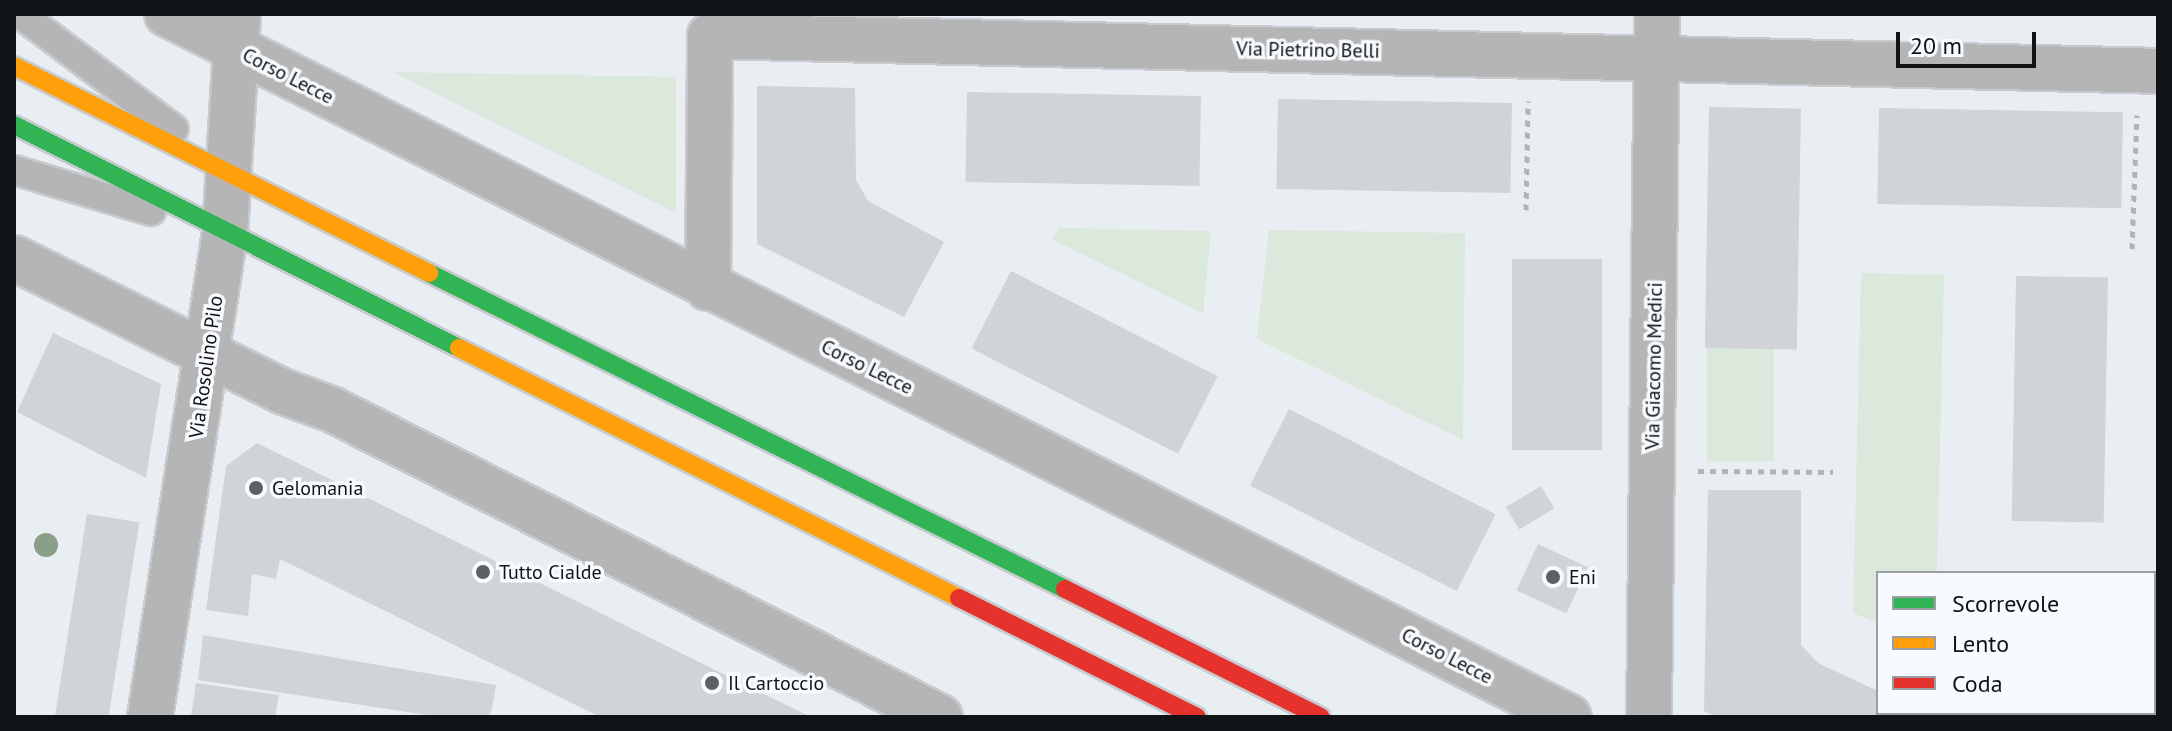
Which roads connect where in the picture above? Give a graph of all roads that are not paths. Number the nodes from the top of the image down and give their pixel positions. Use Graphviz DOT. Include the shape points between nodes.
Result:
graph roads {
  1 [pos="20,14"];
  2 [pos="167,14"];
  3 [pos="1657,14"];
  4 [pos="238,32"];
  5 [pos="1656,58"];
  6 [pos="14,66"];
  7 [pos="2148,70"];
  8 [pos="14,125"];
  9 [pos="14,170"];
  10 [pos="230,170"];
  11 [pos="225,233"];
  12 [pos="14,258"];
  13 [pos="708,288"];
  14 [pos="209,355"];
  15 [pos="150,717"];
  16 [pos="940,717"];
  17 [pos="1197,717"];
  18 [pos="1321,717"];
  19 [pos="1569,717"];
  20 [pos="1649,717"];
  1 -- 10 [label="lane"];
  2 -- 4 [label="street, Corso Lecce"];
  3 -- 5 [label="street, Via Giacomo Medici"];
  4 -- 10 [label="street, Via Rosolino Pilo"];
  4 -- 13 [label="street, Corso Lecce"];
  5 -- 7 [label="street, Via Pietrino Belli"];
  5 -- 13 [label="street, Via Pietrino Belli" via="710,36"];
  5 -- 20 [label="street, Via Giacomo Medici"];
  6 -- 10 [label="main road"];
  8 -- 11 [label="main road"];
  9 -- 11 [label="lane"];
  10 -- 11 [label="street, Via Rosolino Pilo"];
  10 -- 18 [label="main road"];
  11 -- 14 [label="street, Via Rosolino Pilo"];
  11 -- 17 [label="main road"];
  12 -- 14 [label="street"];
  13 -- 19 [label="street, Corso Lecce"];
  14 -- 15 [label="street, Via Rosolino Pilo"];
  14 -- 16 [label="street" via="331,409"];
}
